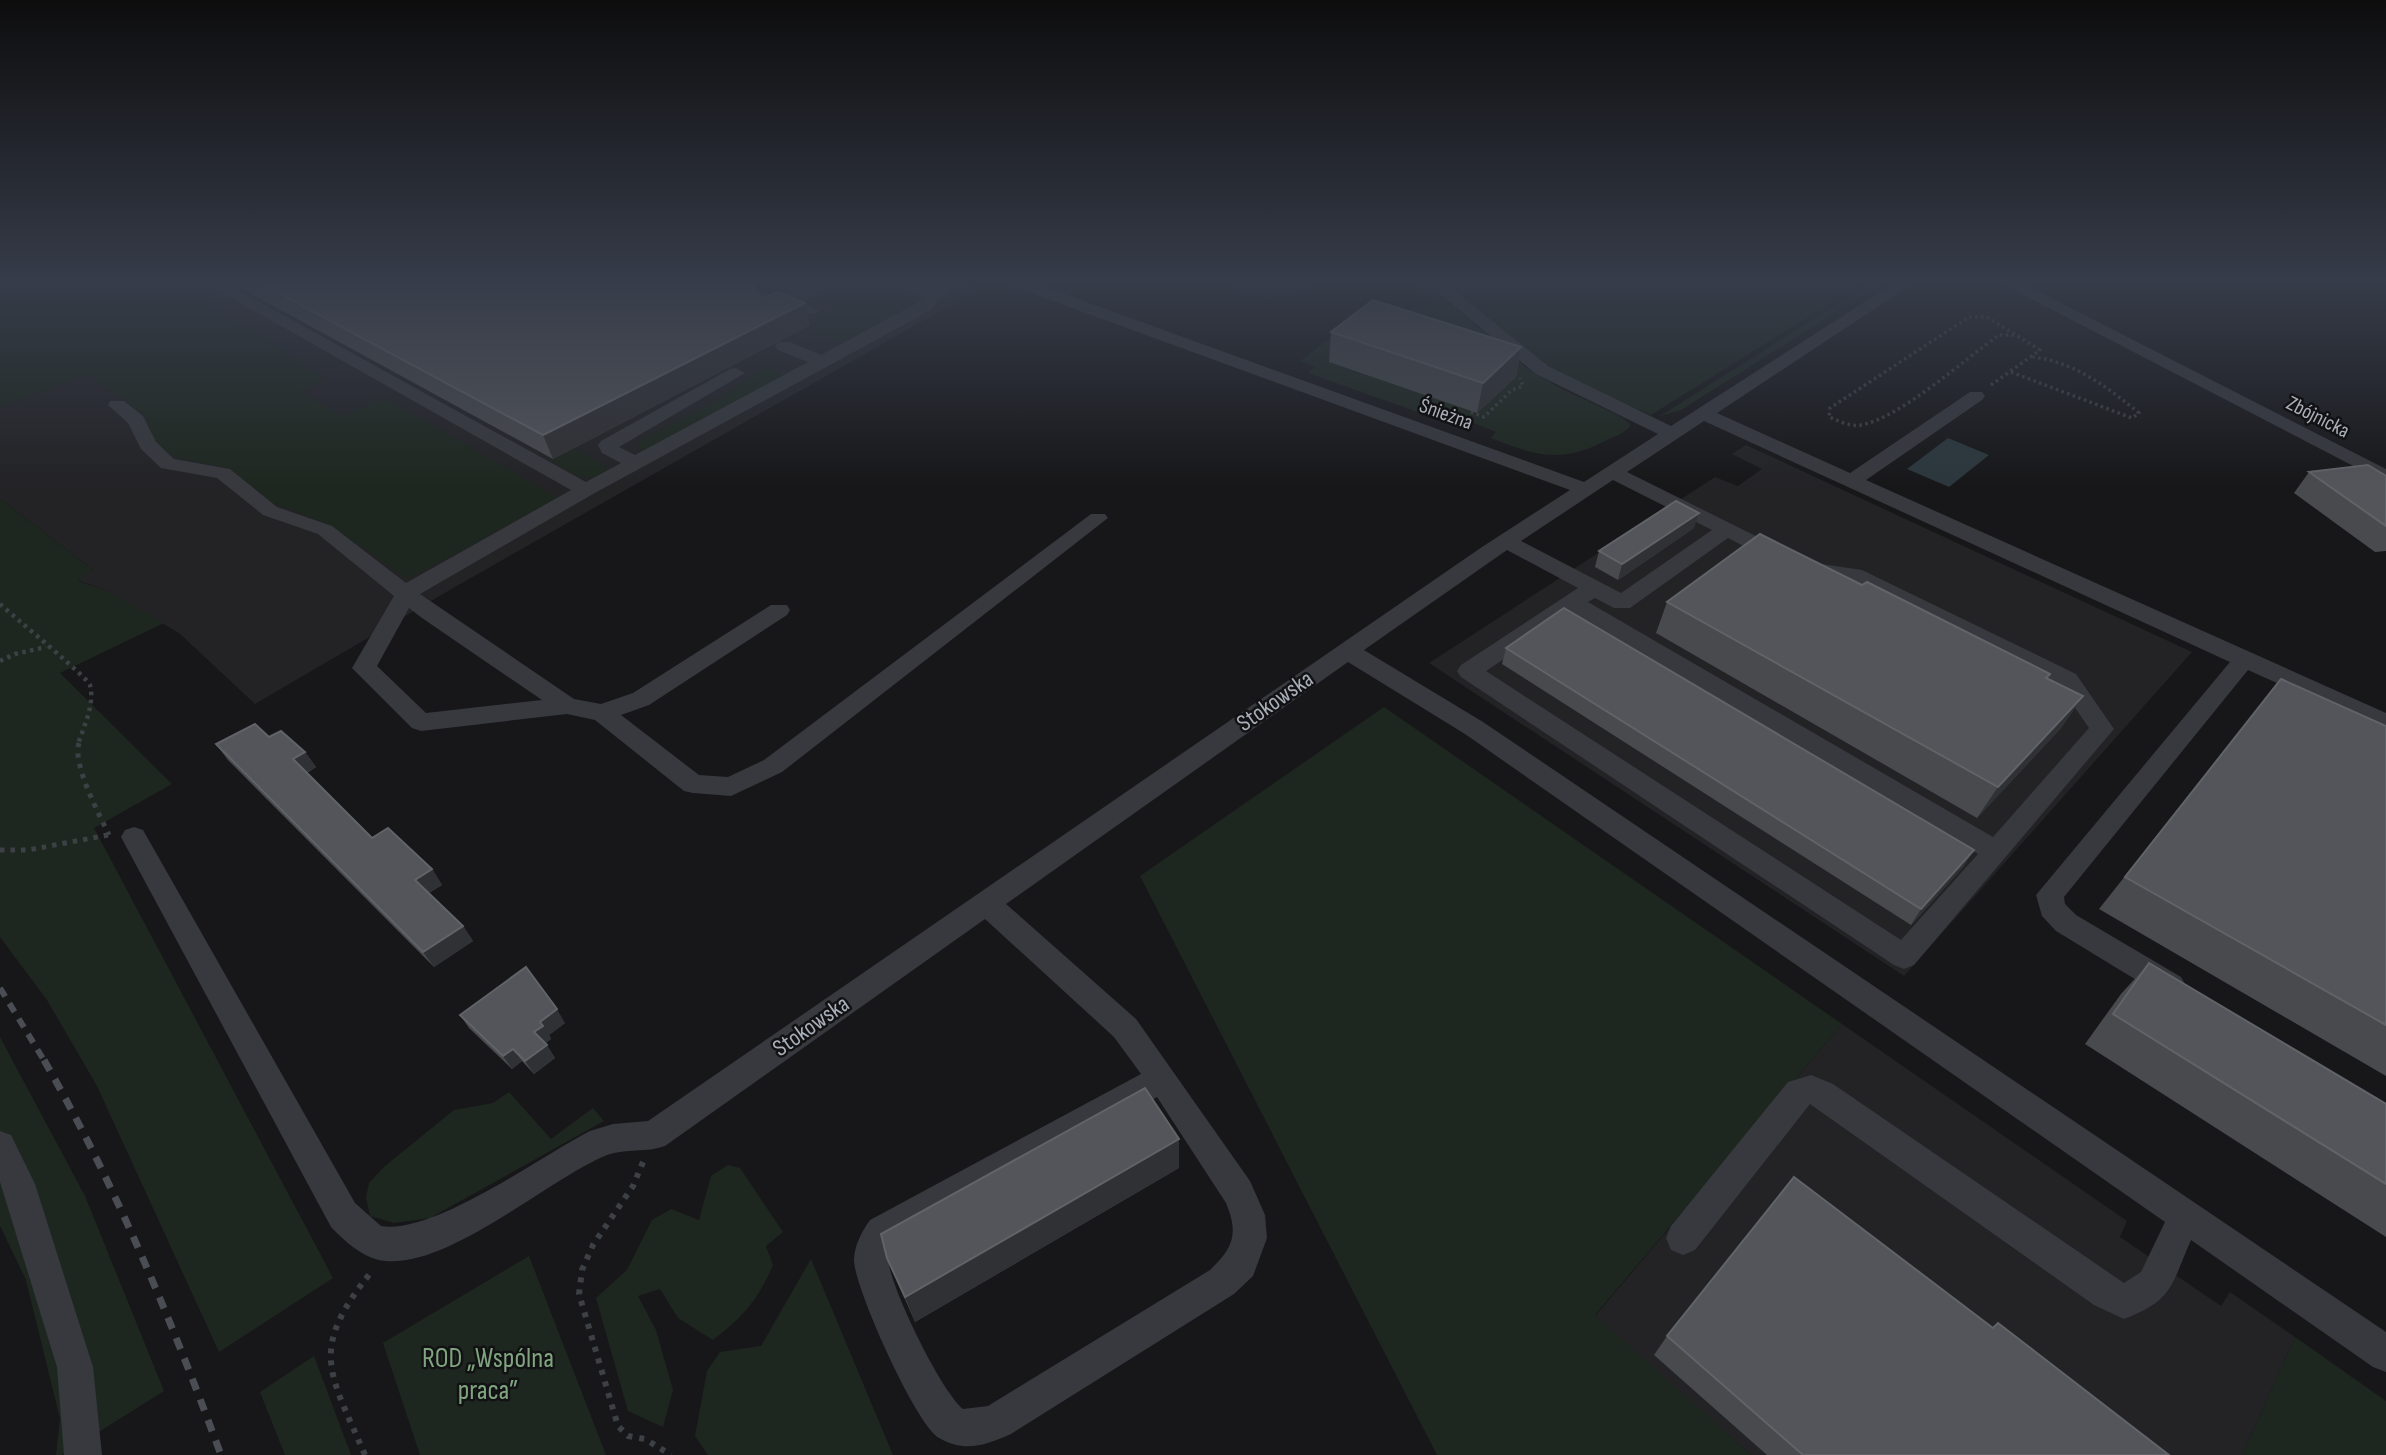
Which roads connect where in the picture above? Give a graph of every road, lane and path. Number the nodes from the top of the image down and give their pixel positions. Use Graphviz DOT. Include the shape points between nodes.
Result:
graph roads {
  1 [pos="333,350"];
  2 [pos="793,350"];
  3 [pos="844,350"];
  4 [pos="1202,350"];
  5 [pos="1517,350"];
  6 [pos="1801,350"];
  7 [pos="1919,350"];
  8 [pos="1978,350"];
  9 [pos="2040,350"];
  10 [pos="2139,350"];
  11 [pos="2032,357"];
  12 [pos="822,362"];
  13 [pos="2011,372"];
  14 [pos="736,373"];
  15 [pos="1514,374"];
  16 [pos="1976,396"];
  17 [pos="117,405"];
  18 [pos="1702,413"];
  19 [pos="1464,419"];
  20 [pos="1671,433"];
  21 [pos="637,464"];
  22 [pos="1612,472"];
  23 [pos="2386,477"];
  24 [pos="1851,481"];
  25 [pos="1585,489"];
  26 [pos="586,490"];
  27 [pos="1098,518"];
  28 [pos="1727,529"];
  29 [pos="1506,541"];
  30 [pos="1594,587"];
  31 [pos="407,592"];
  32 [pos="1572,603"];
  33 [pos="0,604"];
  34 [pos="779,610"];
  35 [pos="47,647"];
  36 [pos="1348,651"];
  37 [pos="2244,660"];
  38 [pos="0,661"];
  39 [pos="567,706"];
  40 [pos="602,713"];
  41 [pos="2386,723"];
  42 [pos="121,836"];
  43 [pos="0,850"];
  44 [pos="1997,852"];
  45 [pos="986,903"];
  46 [pos="2196,1001"];
  47 [pos="1162,1078"];
  48 [pos="654,1135"];
  49 [pos="0,1146"];
  50 [pos="2185,1216"];
  51 [pos="1683,1238"];
  52 [pos="393,1244"];
  53 [pos="2386,1354"];
  54 [pos="83,1455"];
  55 [pos="365,1455"];
  56 [pos="671,1455"];
  1 -- 26 [label="street"];
  2 -- 12 [label="street"];
  3 -- 12 [label="street"];
  4 -- 25 [label="street, Śnieżna"];
  5 -- 20 [label="street" via="1542,370"];
  6 -- 18 [label="street, Stokowska"];
  7 -- 8 [label="path" via="1830,408 1829,417 1859,425 1884,417"];
  9 -- 11 [label="path"];
  10 -- 23 [label="street, Zbójnicka"];
  11 -- 13 [label="path"];
  11 -- 13 [label="path" via="2065,364 2139,413 2132,418 2104,410"];
  12 -- 21 [label="street"];
  13 -- 16 [label="path"];
  14 -- 21 [label="street" via="608,445"];
  15 -- 19 [label="path" via="1523,386 1512,390 1484,417 1473,411"];
  16 -- 24 [label="street"];
  17 -- 31 [label="street" via="136,420 148,445 168,464 223,472 270,511 325,530"];
  18 -- 20 [label="street, Stokowska"];
  18 -- 24 [label="street"];
  20 -- 22 [label="street, Stokowska"];
  21 -- 26 [label="street"];
  22 -- 25 [label="street, Stokowska"];
  22 -- 28 [label="street"];
  24 -- 37 [label="street"];
  25 -- 29 [label="street, Stokowska"];
  26 -- 31 [label="street"];
  27 -- 40 [label="street" via="773,766 731,787 693,784"];
  28 -- 30 [label="street" via="1622,603"];
  28 -- 44 [label="street" via="1803,568 1854,575 2068,680 2102,729"];
  29 -- 30 [label="street"];
  29 -- 36 [label="street, Stokowska"];
  30 -- 32 [label="street"];
  31 -- 39 [label="street" via="430,613"];
  31 -- 39 [label="street" via="363,668 421,722"];
  32 -- 44 [label="street"];
  32 -- 44 [label="street" via="1469,671 1904,957"];
  33 -- 35 [label="path"];
  34 -- 40 [label="street" via="641,699"];
  35 -- 38 [label="path"];
  35 -- 42 [label="path" via="87,678 91,688 89,716 76,751 90,794"];
  36 -- 45 [label="street, Stokowska"];
  36 -- 50 [label="street" via="1474,728"];
  37 -- 41 [label="street"];
  37 -- 46 [label="street" via="2050,895 2052,908 2066,923"];
  39 -- 40 [label="street"];
  42 -- 43 [label="path"];
  42 -- 52 [label="street" via="343,1215 362,1235"];
  45 -- 47 [label="street" via="1125,1028"];
  45 -- 48 [label="street, Stokowska"];
  47 -- 47 [label="street" via="882,1232 872,1245 870,1264 875,1279 930,1399 947,1422 970,1430 999,1421 1222,1282 1241,1264 1250,1238 1248,1215 1238,1192"];
  48 -- 52 [label="street" via="604,1141 434,1233"];
  48 -- 56 [label="path" via="633,1185 593,1245 582,1270 579,1294 618,1426 628,1436 645,1438"];
  49 -- 54 [label="street" via="18,1184 75,1367"];
  50 -- 51 [label="street" via="2153,1284 2124,1301 1811,1089 1799,1092"];
  50 -- 53 [label="street"];
  52 -- 55 [label="path" via="355,1292 332,1335 334,1377"];
}
